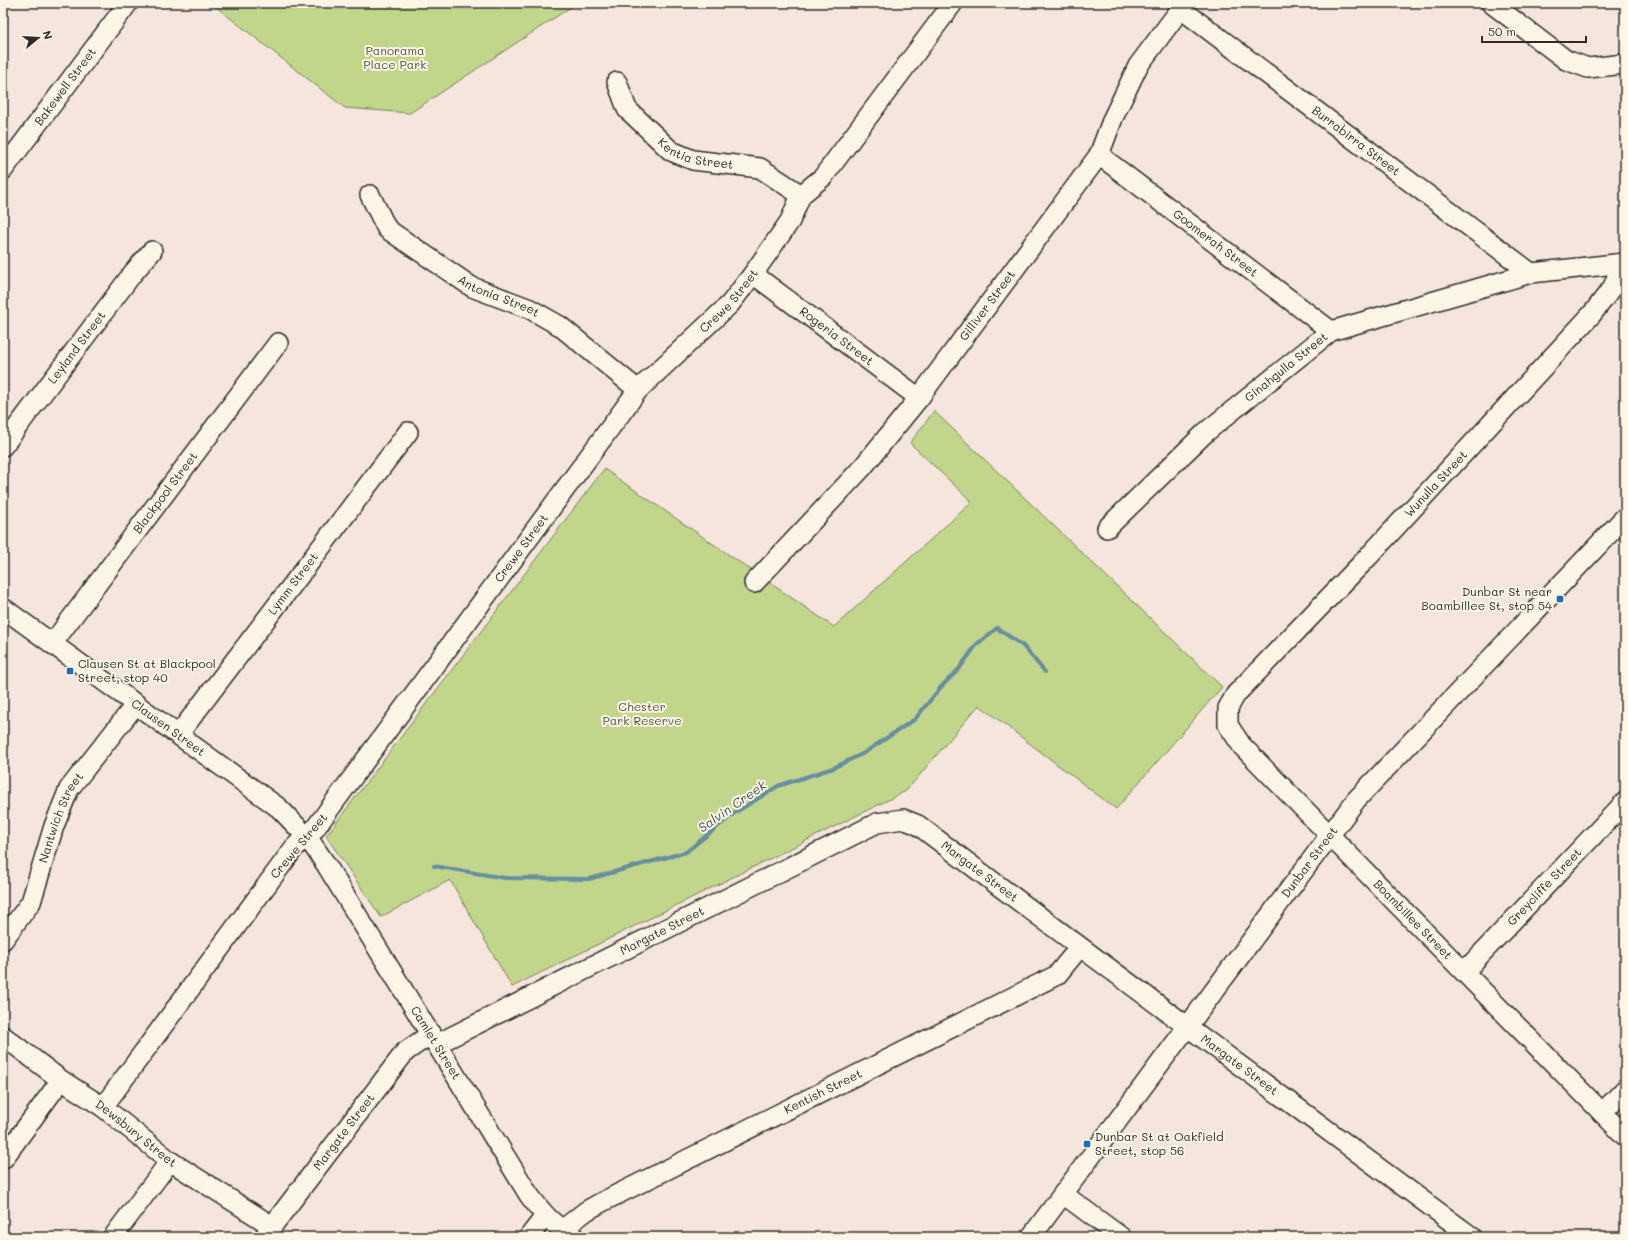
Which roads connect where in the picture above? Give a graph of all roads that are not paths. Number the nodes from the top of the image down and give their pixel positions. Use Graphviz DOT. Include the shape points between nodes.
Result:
graph roads {
  1 [pos="128,3"];
  2 [pos="953,3"];
  3 [pos="1491,3"];
  4 [pos="1183,6"];
  5 [pos="1625,64"];
  6 [pos="617,82"];
  7 [pos="1099,155"];
  8 [pos="3,170"];
  9 [pos="370,195"];
  10 [pos="801,195"];
  11 [pos="152,251"];
  12 [pos="1621,263"];
  13 [pos="1531,273"];
  14 [pos="753,274"];
  15 [pos="1331,331"];
  16 [pos="278,343"];
  17 [pos="638,390"];
  18 [pos="919,398"];
  19 [pos="408,432"];
  20 [pos="3,446"];
  21 [pos="1625,517"];
  22 [pos="1107,528"];
  23 [pos="754,583"];
  24 [pos="3,608"];
  25 [pos="52,644"];
  26 [pos="1236,694"];
  27 [pos="136,704"];
  28 [pos="178,735"];
  29 [pos="1625,802"];
  30 [pos="1330,834"];
  31 [pos="308,838"];
  32 [pos="3,940"];
  33 [pos="1079,948"];
  34 [pos="1464,972"];
  35 [pos="1188,1026"];
  36 [pos="3,1036"];
  37 [pos="434,1039"];
  38 [pos="61,1080"];
  39 [pos="1625,1089"];
  40 [pos="103,1107"];
  41 [pos="1602,1113"];
  42 [pos="1625,1136"];
  43 [pos="3,1159"];
  44 [pos="170,1161"];
  45 [pos="1063,1194"];
  46 [pos="545,1216"];
  47 [pos="268,1231"];
  48 [pos="568,1234"];
  49 [pos="113,1237"];
  50 [pos="529,1237"];
  51 [pos="1031,1237"];
  52 [pos="1120,1237"];
  53 [pos="1472,1237"];
  1 -- 8 [label="street, Bakewell Street"];
  2 -- 10 [label="street, Crewe Street" via="823,177"];
  3 -- 5 [label="street" via="1566,60 1588,68"];
  4 -- 7 [label="street, Gilliver Street" via="1138,66 1113,118"];
  4 -- 13 [label="street, Burrabirra Street"];
  6 -- 10 [label="street, Kentia Street" via="626,109 671,151 693,160 760,168"];
  7 -- 15 [label="street, Goomerah Street"];
  7 -- 18 [label="street, Gilliver Street"];
  9 -- 17 [label="street, Antonia Street" via="387,229 472,287 530,309 560,326"];
  10 -- 14 [label="street, Crewe Street" via="790,220"];
  11 -- 20 [label="street, Leyland Street"];
  12 -- 13 [label="street, Ginahgulla Street"];
  12 -- 26 [label="street, Wunulla Street" via="1613,286 1592,314 1369,556"];
  13 -- 15 [label="street, Ginahgulla Street"];
  14 -- 17 [label="street, Crewe Street" via="730,304"];
  14 -- 18 [label="street, Rogeria Street"];
  15 -- 22 [label="street, Ginahgulla Street" via="1206,432"];
  16 -- 25 [label="street, Blackpool Street"];
  17 -- 31 [label="street, Crewe Street"];
  18 -- 23 [label="street, Gilliver Street" via="862,468"];
  19 -- 28 [label="street, Lymm Street"];
  21 -- 30 [label="street, Dunbar Street" via="1356,800"];
  24 -- 25 [label="street, Clausen Street"];
  25 -- 27 [label="street, Clausen Street"];
  26 -- 30 [label="street, Boambillee Street" via="1228,708 1228,725 1231,730 1242,746"];
  27 -- 28 [label="street, Clausen Street"];
  27 -- 32 [label="street, Nantwich Street" via="69,789 54,826 31,902"];
  28 -- 31 [label="street, Clausen Street" via="279,808"];
  29 -- 34 [label="street, Greycliffe Street"];
  30 -- 34 [label="street, Boambillee Street"];
  30 -- 35 [label="street, Dunbar Street"];
  31 -- 37 [label="street, Camlet Street"];
  31 -- 40 [label="street, Crewe Street" via="294,848"];
  33 -- 35 [label="street, Margate Street"];
  33 -- 37 [label="street, Margate Street" via="918,825 903,819 877,823"];
  33 -- 48 [label="street, Kentish Street" via="1057,975 602,1202 586,1211"];
  34 -- 41 [label="street, Boambillee Street"];
  35 -- 45 [label="street, Dunbar Street"];
  35 -- 53 [label="street, Margate Street"];
  36 -- 38 [label="street, Dewsbury Street"];
  37 -- 46 [label="street, Camlet Street" via="529,1195"];
  37 -- 47 [label="street, Margate Street" via="405,1052"];
  38 -- 40 [label="street, Dewsbury Street"];
  38 -- 43 [label="street"];
  39 -- 41 [label="street"];
  40 -- 44 [label="street, Dewsbury Street"];
  41 -- 42 [label="street, Boambillee Street"];
  44 -- 47 [label="street, Dewsbury Street"];
  44 -- 49 [label="street"];
  45 -- 51 [label="street, Dunbar Street"];
  45 -- 52 [label="street"];
  46 -- 48 [label="street, Camlet Street"];
  46 -- 50 [label="street"];
}
